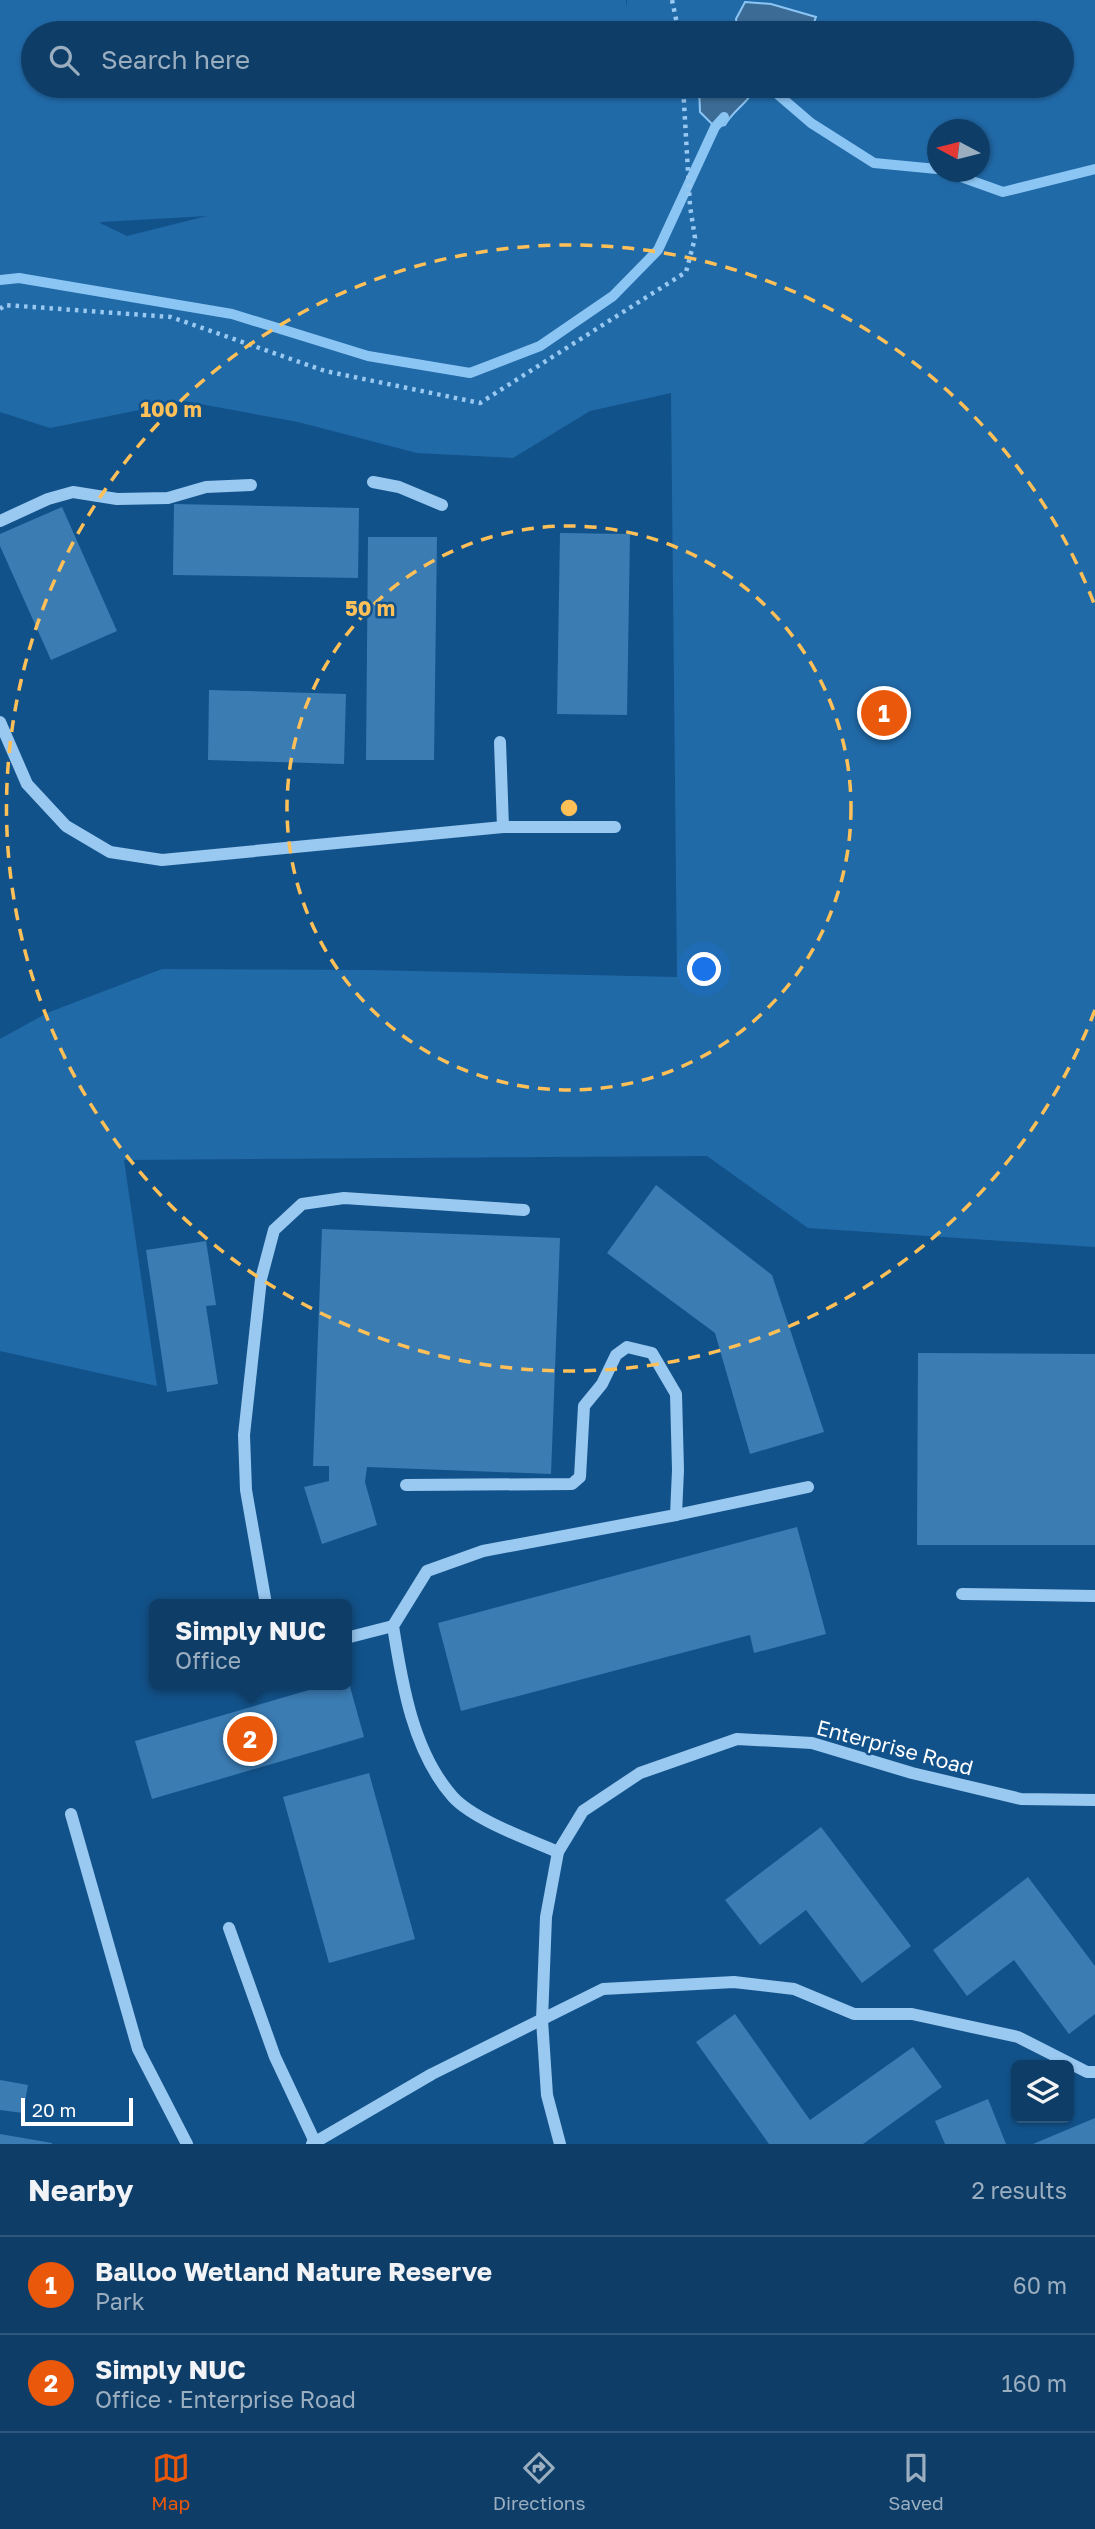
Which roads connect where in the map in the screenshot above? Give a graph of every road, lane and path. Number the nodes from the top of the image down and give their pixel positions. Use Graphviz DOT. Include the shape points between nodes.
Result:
graph roads {
  1 [pos="672,0"];
  2 [pos="676,21"];
  3 [pos="684,98"];
  4 [pos="0,309"];
  5 [pos="373,482"];
  6 [pos="251,485"];
  7 [pos="442,505"];
  8 [pos="0,521"];
  9 [pos="0,722"];
  10 [pos="500,742"];
  11 [pos="503,827"];
  12 [pos="614,827"];
  13 [pos="524,1210"];
  14 [pos="406,1485"];
  15 [pos="808,1487"];
  16 [pos="676,1515"];
  17 [pos="962,1594"];
  18 [pos="1095,1596"];
  19 [pos="265,1599"];
  20 [pos="393,1626"];
  21 [pos="352,1636"];
  22 [pos="1095,1800"];
  23 [pos="71,1814"];
  24 [pos="558,1852"];
  25 [pos="229,1928"];
  26 [pos="542,2020"];
  27 [pos="1095,2072"];
  28 [pos="313,2143"];
  29 [pos="187,2144"];
  30 [pos="560,2144"];
  1 -- 2 [label="path"];
  3 -- 4 [label="path" via="695,238 686,272 480,403 325,371 171,317 5,305"];
  5 -- 7 [label="street"];
  6 -- 8 [label="street" via="206,486 169,498 117,499 73,492"];
  9 -- 11 [label="street" via="27,784 66,826 110,852 162,860"];
  10 -- 11 [label="street"];
  11 -- 12 [label="street"];
  13 -- 19 [label="street" via="344,1198 302,1204 274,1230 261,1279 244,1435 246,1490"];
  14 -- 16 [label="street" via="572,1484 580,1477 584,1406 602,1384 616,1355 626,1347 652,1353 676,1394"];
  15 -- 16 [label="street"];
  16 -- 20 [label="street" via="483,1551 426,1571"];
  17 -- 18 [label="street"];
  20 -- 21 [label="street"];
  20 -- 24 [label="street" via="422,1749 454,1798 500,1827"];
  22 -- 24 [label="street, Enterprise Road" via="1021,1799 812,1743 737,1739 640,1773 583,1811"];
  23 -- 29 [label="street" via="138,2049"];
  24 -- 26 [label="street, Enterprise Road" via="546,1917"];
  25 -- 28 [label="street" via="275,2057"];
  26 -- 27 [label="street" via="603,1989 734,1982 794,1989 853,2014 912,2014 1018,2037"];
  26 -- 28 [label="street" via="432,2074"];
  26 -- 30 [label="street, Enterprise Road" via="547,2095"];
}
